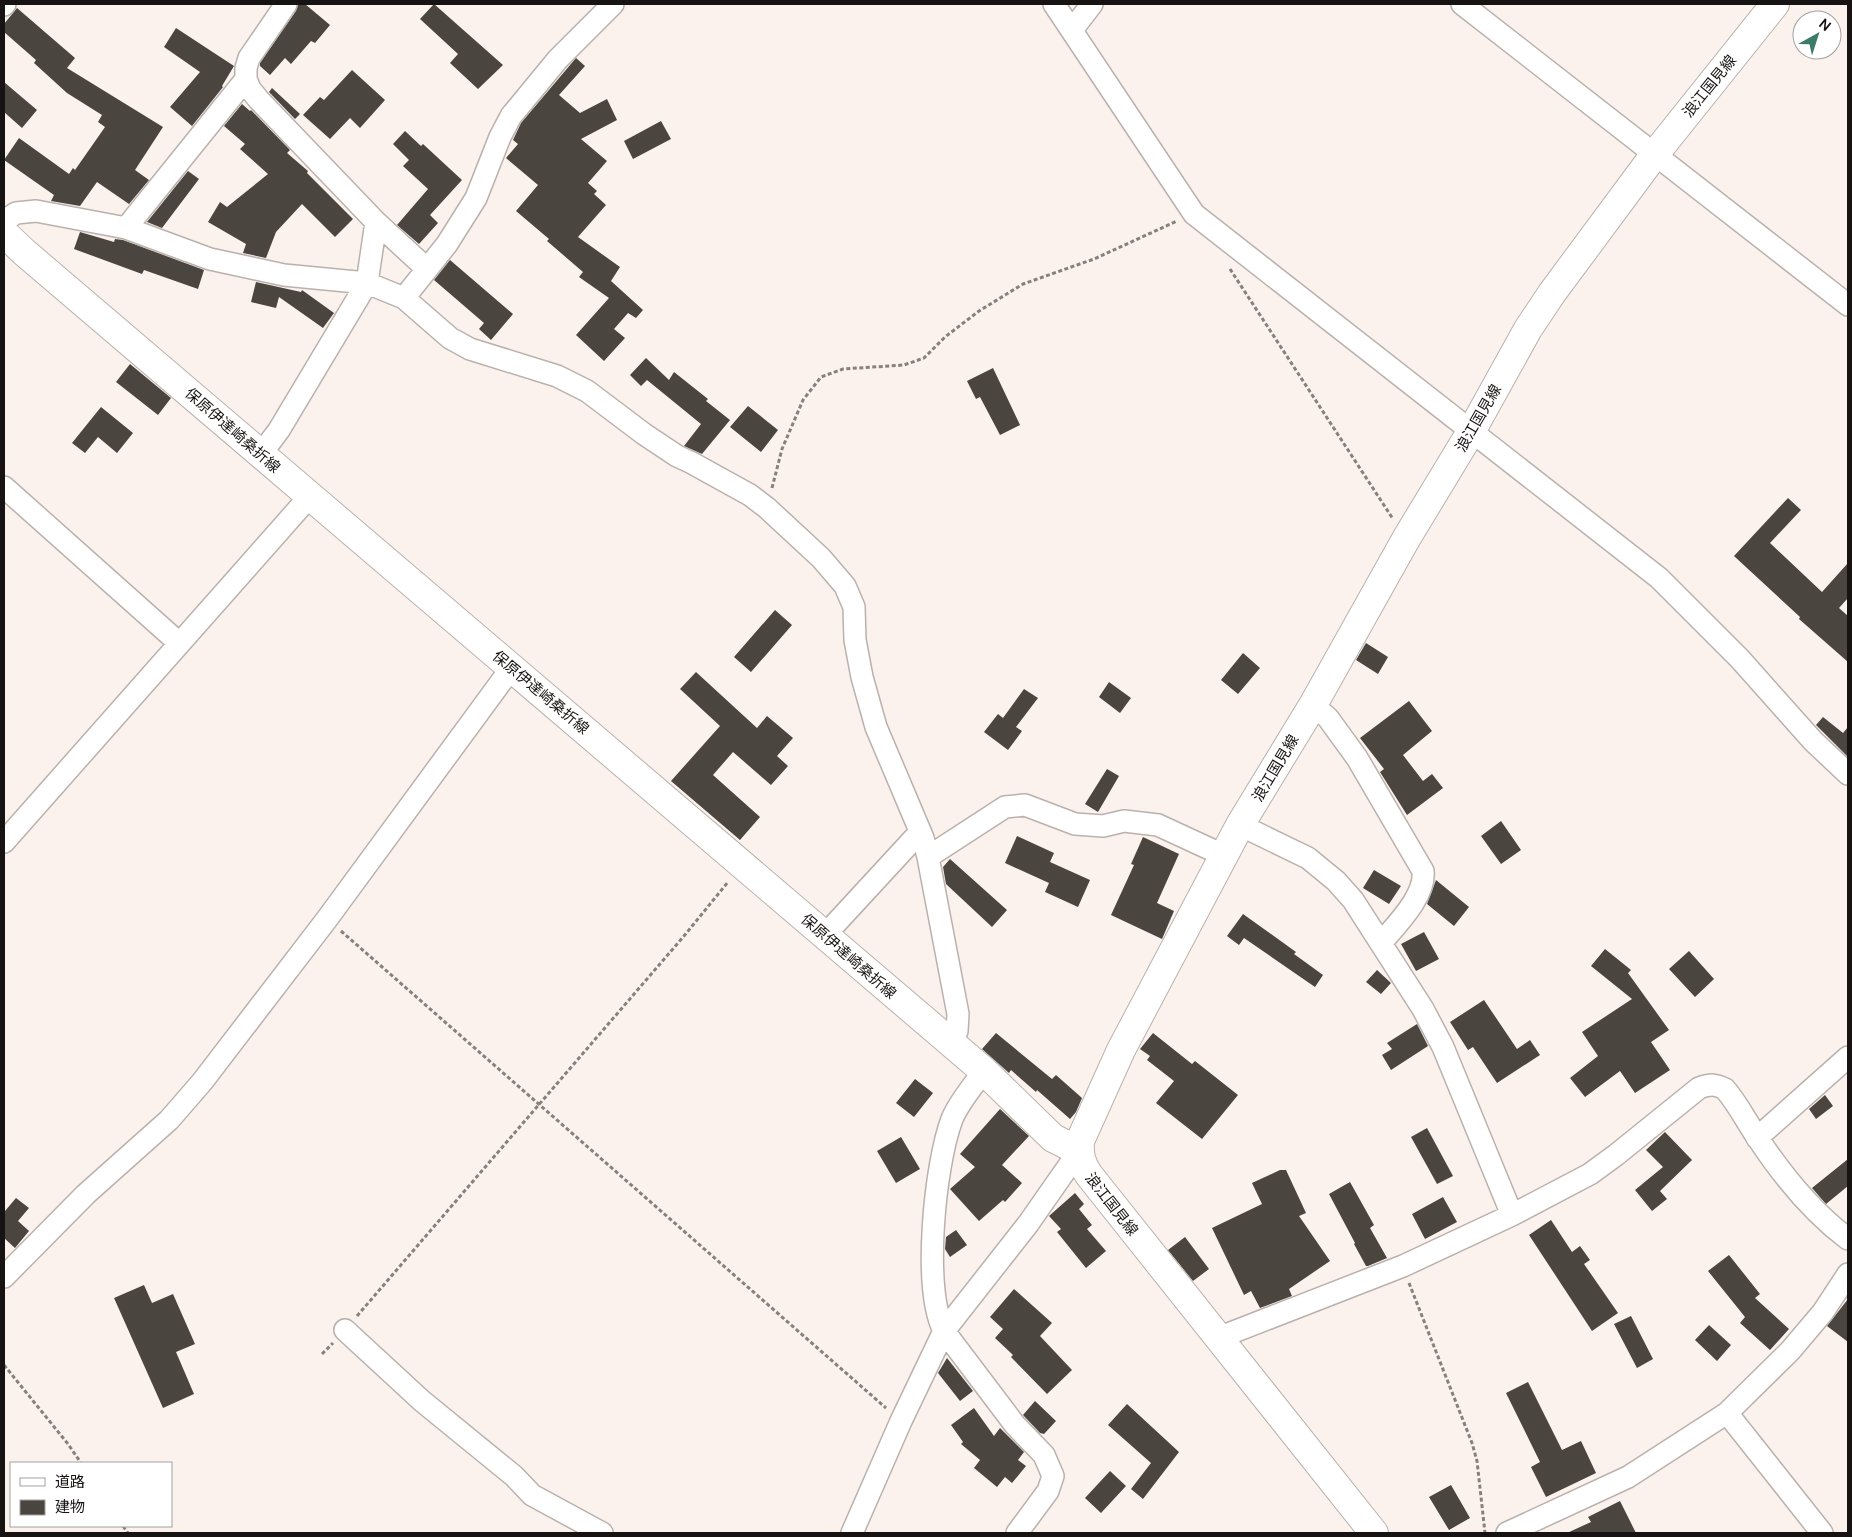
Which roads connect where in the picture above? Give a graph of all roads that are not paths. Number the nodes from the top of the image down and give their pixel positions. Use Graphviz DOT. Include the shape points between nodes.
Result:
graph roads {
  1 [pos="286,4"];
  2 [pos="613,4"];
  3 [pos="1054,4"];
  4 [pos="1092,4"];
  5 [pos="1462,4"];
  6 [pos="1775,4"];
  7 [pos="1072,30"];
  8 [pos="246,79"];
  9 [pos="1655,154"];
  10 [pos="4,221"];
  11 [pos="376,222"];
  12 [pos="126,228"];
  13 [pos="4,233"];
  14 [pos="427,269"];
  15 [pos="367,283"];
  16 [pos="404,298"];
  17 [pos="1848,305"];
  18 [pos="1472,430"];
  19 [pos="261,454"];
  20 [pos="4,487"];
  21 [pos="310,496"];
  22 [pos="179,643"];
  23 [pos="512,667"];
  24 [pos="1313,705"];
  25 [pos="1848,774"];
  26 [pos="1240,825"];
  27 [pos="920,832"];
  28 [pos="4,842"];
  29 [pos="1225,856"];
  30 [pos="928,857"];
  31 [pos="825,935"];
  32 [pos="1381,943"];
  33 [pos="952,1043"];
  34 [pos="1848,1057"];
  35 [pos="984,1071"];
  36 [pos="1757,1138"];
  37 [pos="1079,1151"];
  38 [pos="1512,1215"];
  39 [pos="1848,1239"];
  40 [pos="1848,1274"];
  41 [pos="4,1278"];
  42 [pos="345,1330"];
  43 [pos="944,1331"];
  44 [pos="1218,1338"];
  45 [pos="1727,1413"];
  46 [pos="602,1533"];
  47 [pos="852,1533"];
  48 [pos="1017,1533"];
  49 [pos="1374,1533"];
  50 [pos="1507,1533"];
  51 [pos="1822,1533"];
  1 -- 8 [label="street" via="249,58"];
  2 -- 14 [label="street" via="558,59 511,116 476,198"];
  3 -- 7 [label="street"];
  4 -- 7 [label="street"];
  5 -- 9 [label="street"];
  6 -- 9 [label="main road, 浪江国見線"];
  7 -- 18 [label="street" via="1194,214"];
  8 -- 11 [label="street" via="259,100"];
  8 -- 12 [label="street"];
  9 -- 17 [label="street"];
  9 -- 18 [label="main road, 浪江国見線" via="1528,329"];
  10 -- 12 [label="street" via="16,212 36,211"];
  11 -- 14 [label="street"];
  11 -- 15 [label="street"];
  12 -- 15 [label="street" via="220,261 284,275"];
  13 -- 19 [label="main road, 保原伊達崎桑折線"];
  14 -- 16 [label="street"];
  15 -- 16 [label="street"];
  15 -- 19 [label="street" via="279,430"];
  16 -- 27 [label="street" via="459,344 548,373 587,392 677,456 730,483 767,508 821,558 845,586 854,607 855,640 876,727"];
  18 -- 24 [label="main road, 浪江国見線" via="1406,538"];
  18 -- 25 [label="street" via="1660,578"];
  19 -- 21 [label="main road, 保原伊達崎桑折線"];
  20 -- 22 [label="street"];
  21 -- 22 [label="street"];
  21 -- 23 [label="main road, 保原伊達崎桑折線"];
  22 -- 28 [label="street"];
  23 -- 31 [label="main road, 保原伊達崎桑折線"];
  23 -- 41 [label="street" via="327,919 202,1082 169,1120 86,1194"];
  24 -- 26 [label="main road, 浪江国見線"];
  24 -- 32 [label="street" via="1328,718 1357,758 1423,871 1422,887 1416,898"];
  26 -- 29 [label="main road, 浪江国見線"];
  26 -- 32 [label="street" via="1322,868 1353,900"];
  27 -- 30 [label="street"];
  27 -- 31 [label="street"];
  29 -- 30 [label="street" via="1158,825 1124,821 1103,826 1075,824 1025,805 1005,807"];
  29 -- 37 [label="main road, 浪江国見線" via="1121,1050 1080,1141"];
  30 -- 33 [label="street" via="958,1014"];
  31 -- 33 [label="main road, 保原伊達崎桑折線"];
  32 -- 38 [label="street" via="1424,1009"];
  33 -- 35 [label="main road, 保原伊達崎桑折線"];
  34 -- 36 [label="street"];
  35 -- 37 [label="main road, 保原伊達崎桑折線" via="1053,1138"];
  35 -- 43 [label="street" via="952,1118 945,1140 931,1267 939,1321"];
  36 -- 38 [label="street" via="1726,1089 1708,1084 1590,1174"];
  36 -- 39 [label="street" via="1790,1183"];
  37 -- 43 [label="street" via="1028,1224"];
  37 -- 44 [label="main road, 浪江国見線" via="1083,1168"];
  38 -- 44 [label="street" via="1403,1266"];
  40 -- 45 [label="street" via="1823,1312 1795,1345"];
  42 -- 46 [label="street" via="532,1495"];
  43 -- 47 [label="street"];
  43 -- 48 [label="street" via="1014,1425 1044,1455 1053,1476 1048,1491"];
  44 -- 49 [label="main road, 浪江国見線"];
  45 -- 50 [label="street" via="1628,1477"];
  45 -- 51 [label="street"];
}
